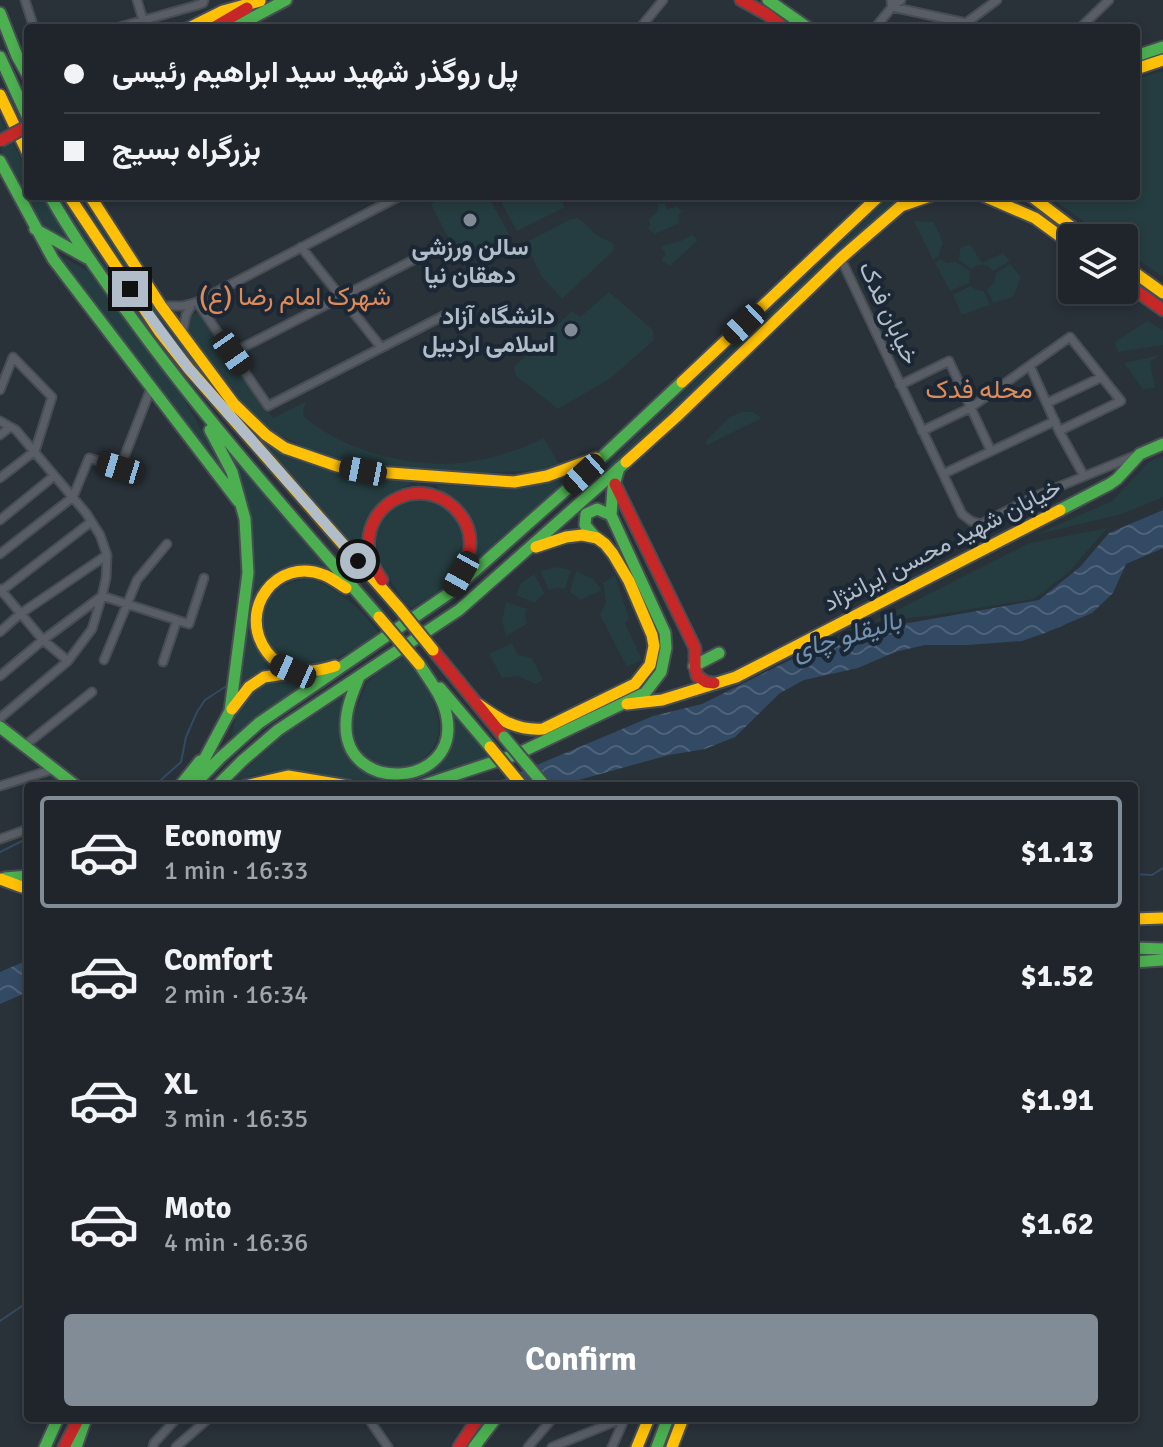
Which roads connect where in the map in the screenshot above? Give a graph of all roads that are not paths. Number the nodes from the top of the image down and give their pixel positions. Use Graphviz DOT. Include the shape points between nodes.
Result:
graph roads {
  1 [pos="25,0"];
  2 [pos="137,0"];
  3 [pos="204,0"];
  4 [pos="286,0"];
  5 [pos="663,0"];
  6 [pos="741,0"];
  7 [pos="768,0"];
  8 [pos="901,0"];
  9 [pos="997,0"];
  10 [pos="1109,0"];
  11 [pos="263,4"];
  12 [pos="891,4"];
  13 [pos="0,13"];
  14 [pos="143,20"];
  15 [pos="33,24"];
  16 [pos="130,24"];
  17 [pos="197,24"];
  18 [pos="220,24"];
  19 [pos="238,24"];
  20 [pos="249,24"];
  21 [pos="643,24"];
  22 [pos="779,24"];
  23 [pos="802,24"];
  24 [pos="878,24"];
  25 [pos="1084,24"];
  26 [pos="1163,47"];
  27 [pos="1140,55"];
  28 [pos="17,56"];
  29 [pos="0,57"];
  30 [pos="1163,60"];
  31 [pos="24,63"];
  32 [pos="1140,68"];
  33 [pos="24,69"];
  34 [pos="0,95"];
  35 [pos="24,109"];
  36 [pos="24,128"];
  37 [pos="24,136"];
  38 [pos="0,141"];
  39 [pos="24,146"];
  40 [pos="0,149"];
  41 [pos="0,161"];
  42 [pos="0,184"];
  43 [pos="52,200"];
  44 [pos="72,200"];
  45 [pos="84,200"];
  46 [pos="93,200"];
  47 [pos="392,200"];
  48 [pos="875,200"];
  49 [pos="994,200"];
  50 [pos="1012,200"];
  51 [pos="1035,200"];
  52 [pos="902,201"];
  53 [pos="21,202"];
  54 [pos="1018,210"];
  55 [pos="1067,224"];
  56 [pos="88,226"];
  57 [pos="35,229"];
  58 [pos="1058,235"];
  59 [pos="301,247"];
  60 [pos="421,256"];
  61 [pos="841,258"];
  62 [pos="91,261"];
  63 [pos="1138,275"];
  64 [pos="1138,292"];
  65 [pos="1163,293"];
  66 [pos="343,297"];
  67 [pos="194,303"];
  68 [pos="161,306"];
  69 [pos="1163,310"];
  70 [pos="447,314"];
  71 [pos="182,335"];
  72 [pos="381,347"];
  73 [pos="232,353"];
  74 [pos="1030,366"];
  75 [pos="1102,377"];
  76 [pos="900,385"];
  77 [pos="151,388"];
  78 [pos="0,390"];
  79 [pos="193,398"];
  80 [pos="1047,403"];
  81 [pos="970,408"];
  82 [pos="0,421"];
  83 [pos="1055,421"];
  84 [pos="10,427"];
  85 [pos="922,431"];
  86 [pos="1059,431"];
  87 [pos="0,435"];
  88 [pos="1163,444"];
  89 [pos="35,451"];
  90 [pos="991,451"];
  91 [pos="1140,454"];
  92 [pos="604,455"];
  93 [pos="619,468"];
  94 [pos="943,474"];
  95 [pos="54,476"];
  96 [pos="1084,476"];
  97 [pos="0,478"];
  98 [pos="614,484"];
  99 [pos="73,497"];
  100 [pos="241,505"];
  101 [pos="962,514"];
  102 [pos="611,515"];
  103 [pos="0,520"];
  104 [pos="91,522"];
  105 [pos="596,538"];
  106 [pos="167,544"];
  107 [pos="528,550"];
  108 [pos="0,554"];
  109 [pos="107,555"];
  110 [pos="204,578"];
  111 [pos="665,588"];
  112 [pos="0,591"];
  113 [pos="451,592"];
  114 [pos="102,596"];
  115 [pos="648,596"];
  116 [pos="127,604"];
  117 [pos="399,608"];
  118 [pos="20,614"];
  119 [pos="379,617"];
  120 [pos="177,620"];
  121 [pos="0,632"];
  122 [pos="422,635"];
  123 [pos="43,640"];
  124 [pos="719,653"];
  125 [pos="104,660"];
  126 [pos="68,661"];
  127 [pos="163,662"];
  128 [pos="350,662"];
  129 [pos="419,664"];
  130 [pos="694,666"];
  131 [pos="301,672"];
  132 [pos="0,676"];
  133 [pos="359,677"];
  134 [pos="714,683"];
  135 [pos="92,692"];
  136 [pos="478,704"];
  137 [pos="619,705"];
  138 [pos="230,711"];
  139 [pos="0,718"];
  140 [pos="0,727"];
  141 [pos="540,743"];
  142 [pos="212,744"];
  143 [pos="24,746"];
  144 [pos="54,769"];
  145 [pos="71,782"];
  146 [pos="183,782"];
  147 [pos="194,782"];
  148 [pos="196,782"];
  149 [pos="221,782"];
  150 [pos="257,782"];
  151 [pos="323,782"];
  152 [pos="433,782"];
  153 [pos="519,782"];
  154 [pos="542,782"];
  155 [pos="0,786"];
  156 [pos="24,830"];
  157 [pos="0,839"];
  158 [pos="24,876"];
  159 [pos="0,878"];
  160 [pos="24,887"];
  161 [pos="1163,918"];
  162 [pos="1138,919"];
  163 [pos="1138,948"];
  164 [pos="1163,949"];
  165 [pos="1163,960"];
  166 [pos="1138,962"];
  167 [pos="56,1422"];
  168 [pos="77,1422"];
  169 [pos="85,1422"];
  170 [pos="174,1422"];
  171 [pos="204,1422"];
  172 [pos="371,1422"];
  173 [pos="475,1422"];
  174 [pos="493,1422"];
  175 [pos="550,1422"];
  176 [pos="615,1422"];
  177 [pos="623,1422"];
  178 [pos="647,1422"];
  179 [pos="666,1422"];
  180 [pos="681,1422"];
  181 [pos="45,1447"];
  182 [pos="64,1447"];
  183 [pos="76,1447"];
  184 [pos="153,1447"];
  185 [pos="176,1447"];
  186 [pos="388,1447"];
  187 [pos="459,1447"];
  188 [pos="474,1447"];
  189 [pos="528,1447"];
  190 [pos="552,1447"];
  191 [pos="612,1447"];
  192 [pos="637,1447"];
  193 [pos="657,1447"];
  194 [pos="672,1447"];
  1 -- 15 [label="street"];
  2 -- 14 [label="street"];
  3 -- 14 [label="street"];
  4 -- 11 [label="main road"];
  5 -- 21 [label="street"];
  6 -- 22 [label="main road"];
  7 -- 23 [label="main road"];
  8 -- 12 [label="street"];
  9 -- 12 [label="street" via="966,23"];
  10 -- 25 [label="street"];
  11 -- 17 [label="main road" via="223,11"];
  11 -- 18 [label="main road"];
  11 -- 19 [label="main road"];
  11 -- 20 [label="main road"];
  12 -- 24 [label="street"];
  13 -- 28 [label="main road"];
  14 -- 16 [label="street"];
  26 -- 27 [label="main road"];
  28 -- 31 [label="main road"];
  28 -- 33 [label="main road"];
  29 -- 35 [label="main road"];
  30 -- 32 [label="main road"];
  34 -- 39 [label="main road"];
  36 -- 38 [label="main road, bridge"];
  37 -- 40 [label="main road"];
  41 -- 53 [label="main road"];
  42 -- 53 [label="main road"];
  43 -- 62 [label="main road"];
  44 -- 56 [label="main road"];
  45 -- 56 [label="main road"];
  46 -- 68 [label="main road"];
  47 -- 59 [label="street"];
  48 -- 92 [label="main road"];
  49 -- 54 [label="main road"];
  50 -- 54 [label="main road"];
  51 -- 55 [label="main road"];
  52 -- 61 [label="main road"];
  53 -- 57 [label="main road"];
  54 -- 58 [label="main road"];
  56 -- 117 [label="main road" via="159,331 209,393"];
  57 -- 62 [label="main road"];
  57 -- 77 [label="main road"];
  59 -- 66 [label="street"];
  59 -- 67 [label="street"];
  60 -- 66 [label="street"];
  61 -- 76 [label="street, خیابان فدک"];
  61 -- 93 [label="main road"];
  62 -- 79 [label="main road"];
  63 -- 65 [label="main road"];
  64 -- 69 [label="main road"];
  66 -- 72 [label="street"];
  66 -- 73 [label="street"];
  67 -- 68 [label="street"];
  67 -- 71 [label="street"];
  67 -- 73 [label="street"];
  68 -- 71 [label="main road"];
  70 -- 72 [label="street"];
  71 -- 92 [label="main road" via="234,404 266,435 285,448 337,466 514,482"];
  72 -- 73 [label="street" via="268,406"];
  74 -- 75 [label="street" via="1070,337"];
  74 -- 80 [label="street"];
  74 -- 81 [label="street"];
  75 -- 80 [label="street"];
  75 -- 86 [label="street" via="1121,401"];
  76 -- 81 [label="street" via="949,361"];
  76 -- 85 [label="street, خیابان فدک"];
  77 -- 99 [label="street" via="120,468 89,458"];
  77 -- 100 [label="main road"];
  78 -- 89 [label="street" via="13,357 52,397"];
  79 -- 100 [label="main road" via="232,472"];
  79 -- 119 [label="main road"];
  80 -- 83 [label="street"];
  81 -- 85 [label="street"];
  81 -- 90 [label="street"];
  82 -- 84 [label="street"];
  83 -- 86 [label="street"];
  83 -- 90 [label="street"];
  84 -- 87 [label="street"];
  84 -- 89 [label="street"];
  85 -- 94 [label="street, خیابان فدک"];
  86 -- 96 [label="street"];
  88 -- 91 [label="main road, خیابان شهید محسن ایراننژاد"];
  89 -- 95 [label="street"];
  89 -- 97 [label="street"];
  90 -- 94 [label="street"];
  91 -- 96 [label="street, خیابان شهید محسن ایراننژاد"];
  91 -- 134 [label="main road, خیابان شهید محسن ایراننژاد" via="1110,484 736,677"];
  92 -- 113 [label="main road"];
  93 -- 98 [label="main road"];
  93 -- 107 [label="main road"];
  94 -- 101 [label="street, خیابان فدک"];
  95 -- 99 [label="street"];
  95 -- 103 [label="street"];
  96 -- 101 [label="street, خیابان شهید محسن ایراننژاد" via="981,524"];
  98 -- 102 [label="main road"];
  98 -- 111 [label="main road"];
  99 -- 104 [label="street"];
  99 -- 108 [label="street"];
  100 -- 138 [label="main road" via="248,573"];
  102 -- 105 [label="main road" via="597,509 586,514 585,525"];
  102 -- 115 [label="main road"];
  104 -- 109 [label="street"];
  104 -- 112 [label="street"];
  105 -- 107 [label="main road" via="561,538"];
  105 -- 136 [label="main road" via="616,556 652,635 650,665 641,678 543,729 520,729"];
  106 -- 116 [label="street" via="137,580"];
  107 -- 122 [label="main road"];
  109 -- 114 [label="street"];
  109 -- 118 [label="street"];
  110 -- 120 [label="street" via="189,624"];
  111 -- 115 [label="main road"];
  111 -- 130 [label="main road" via="695,648"];
  112 -- 118 [label="street"];
  113 -- 117 [label="main road" via="469,560 465,519 448,500 433,493 399,496 374,519 369,553"];
  113 -- 128 [label="main road"];
  114 -- 116 [label="street"];
  114 -- 123 [label="street"];
  114 -- 126 [label="street" via="92,629"];
  115 -- 137 [label="main road" via="665,633 664,663 645,693"];
  116 -- 120 [label="street"];
  116 -- 125 [label="street"];
  117 -- 136 [label="main road, bridge"];
  118 -- 121 [label="street"];
  118 -- 123 [label="street"];
  119 -- 129 [label="main road, bridge"];
  119 -- 131 [label="main road" via="328,575 295,571 279,578 258,604 257,638 278,664"];
  120 -- 127 [label="street"];
  122 -- 133 [label="main road"];
  122 -- 141 [label="main road" via="429,636 481,699 492,705 517,741"];
  123 -- 126 [label="street"];
  123 -- 132 [label="street"];
  124 -- 130 [label="main road"];
  126 -- 139 [label="street"];
  128 -- 131 [label="main road"];
  128 -- 148 [label="main road" via="259,723"];
  129 -- 133 [label="main road" via="446,709 448,726 437,758 408,775 375,772 351,748 346,716"];
  129 -- 153 [label="main road, bridge"];
  130 -- 134 [label="main road" via="699,680"];
  131 -- 138 [label="main road" via="264,677"];
  133 -- 149 [label="main road" via="278,730"];
  134 -- 137 [label="main road, خیابان شهید محسن ایراننژاد" via="662,700"];
  135 -- 143 [label="street"];
  136 -- 154 [label="main road, bridge"];
  137 -- 141 [label="main road"];
  138 -- 142 [label="main road"];
  140 -- 143 [label="main road"];
  141 -- 152 [label="main road"];
  142 -- 146 [label="main road"];
  142 -- 147 [label="main road"];
  143 -- 144 [label="main road"];
  144 -- 145 [label="main road"];
  144 -- 155 [label="street"];
  150 -- 151 [label="main road" via="288,776"];
  156 -- 157 [label="street"];
  158 -- 159 [label="main road"];
  159 -- 160 [label="main road"];
  161 -- 162 [label="main road"];
  163 -- 164 [label="main road"];
  165 -- 166 [label="main road"];
  167 -- 181 [label="main road"];
  168 -- 182 [label="main road"];
  169 -- 183 [label="main road"];
  170 -- 184 [label="street"];
  171 -- 185 [label="street"];
  172 -- 186 [label="street"];
  173 -- 187 [label="main road"];
  174 -- 188 [label="main road"];
  175 -- 189 [label="street"];
  176 -- 190 [label="street"];
  177 -- 191 [label="street"];
  178 -- 192 [label="main road"];
  179 -- 193 [label="main road"];
  180 -- 194 [label="main road"];
}
